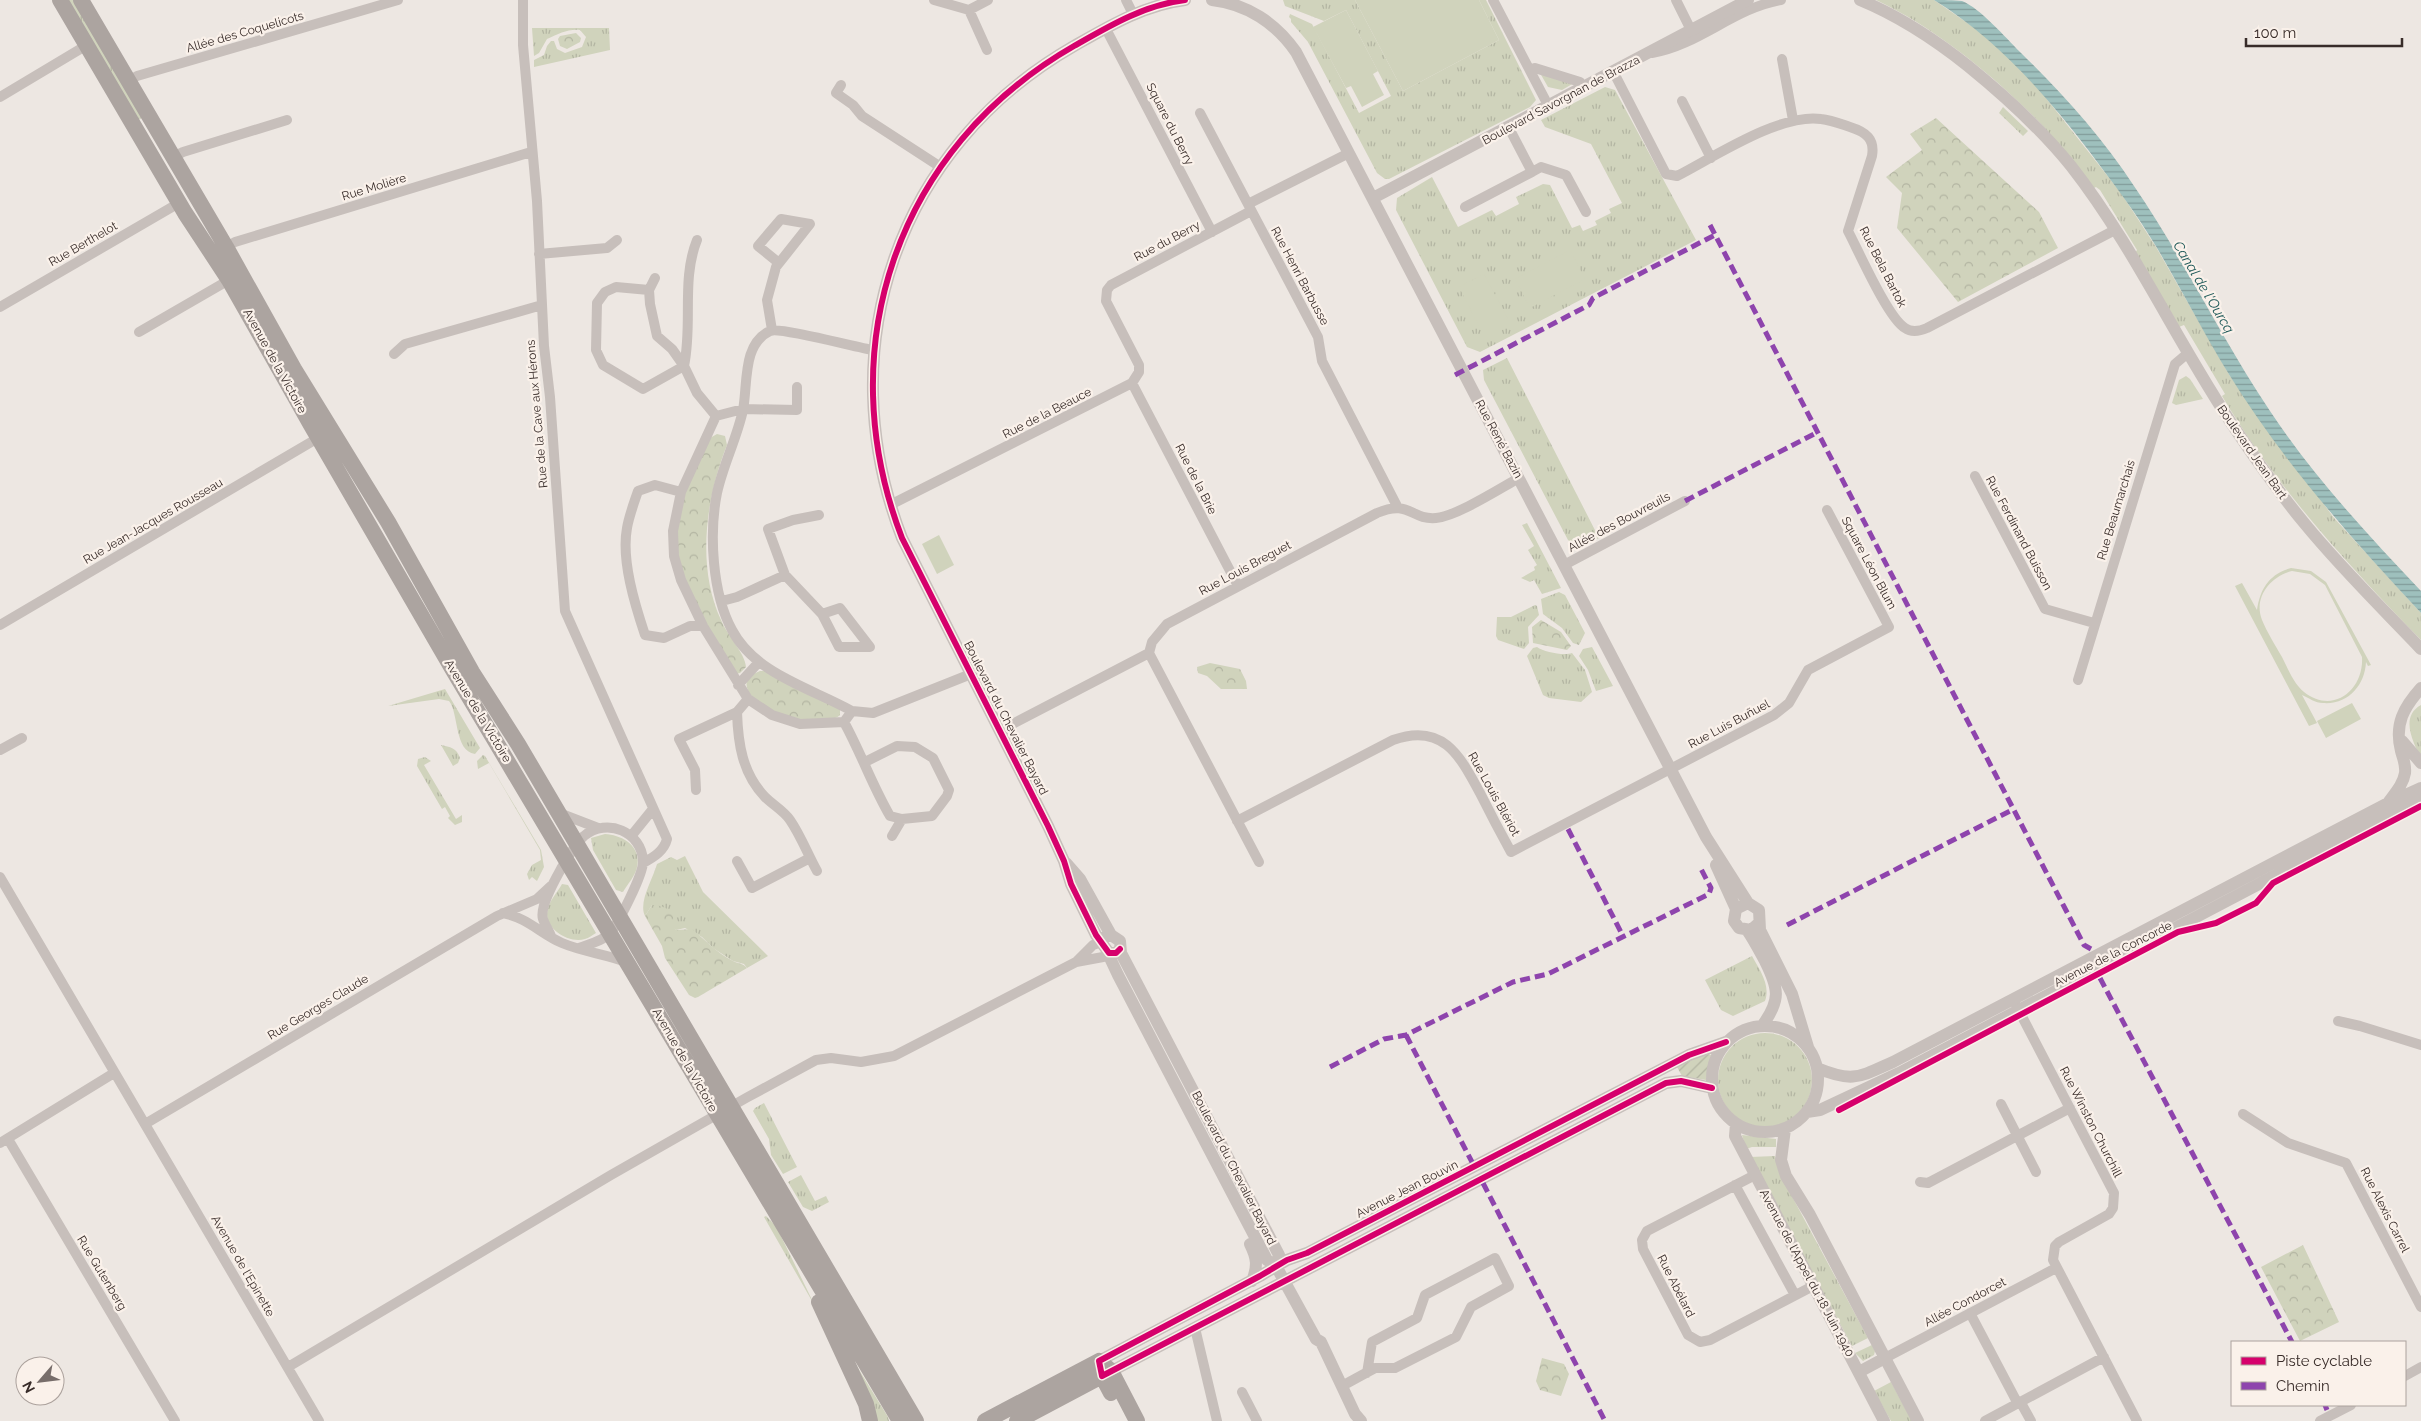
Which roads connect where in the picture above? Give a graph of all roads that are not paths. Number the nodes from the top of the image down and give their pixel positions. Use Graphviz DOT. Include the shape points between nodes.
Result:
graph roads {
  1 [pos="60,0"];
  2 [pos="81,0"];
  3 [pos="398,0"];
  4 [pos="523,0"];
  5 [pos="934,0"];
  6 [pos="988,0"];
  7 [pos="1126,0"];
  8 [pos="1184,0"];
  9 [pos="1212,0"];
  10 [pos="1494,0"];
  11 [pos="1676,0"];
  12 [pos="1748,0"];
  13 [pos="1781,0"];
  14 [pos="1860,0"];
  15 [pos="969,10"];
  16 [pos="1133,14"];
  17 [pos="1106,28"];
  18 [pos="1691,30"];
  19 [pos="87,46"];
  20 [pos="987,50"];
  21 [pos="1646,54"];
  22 [pos="1782,59"];
  23 [pos="1530,70"];
  24 [pos="1614,73"];
  25 [pos="128,81"];
  26 [pos="841,85"];
  27 [pos="1583,89"];
  28 [pos="0,97"];
  29 [pos="1682,101"];
  30 [pos="1549,107"];
  31 [pos="1200,113"];
  32 [pos="287,120"];
  33 [pos="1794,120"];
  34 [pos="1509,128"];
  35 [pos="531,152"];
  36 [pos="1350,153"];
  37 [pos="173,157"];
  38 [pos="1711,158"];
  39 [pos="940,166"];
  40 [pos="1532,172"];
  41 [pos="1373,198"];
  42 [pos="179,203"];
  43 [pos="1250,207"];
  44 [pos="1465,207"];
  45 [pos="1586,212"];
  46 [pos="2115,230"];
  47 [pos="1212,232"];
  48 [pos="618,240"];
  49 [pos="698,240"];
  50 [pos="226,247"];
  51 [pos="539,254"];
  52 [pos="779,263"];
  53 [pos="655,278"];
  54 [pos="229,280"];
  55 [pos="649,290"];
  56 [pos="542,305"];
  57 [pos="0,308"];
  58 [pos="772,330"];
  59 [pos="139,332"];
  60 [pos="873,350"];
  61 [pos="2188,353"];
  62 [pos="394,354"];
  63 [pos="684,366"];
  64 [pos="1132,383"];
  65 [pos="797,387"];
  66 [pos="743,409"];
  67 [pos="716,416"];
  68 [pos="318,438"];
  69 [pos="1975,476"];
  70 [pos="1519,478"];
  71 [pos="681,492"];
  72 [pos="1685,501"];
  73 [pos="890,505"];
  74 [pos="1397,506"];
  75 [pos="1827,510"];
  76 [pos="819,515"];
  77 [pos="1564,565"];
  78 [pos="785,575"];
  79 [pos="1238,586"];
  80 [pos="722,601"];
  81 [pos="822,614"];
  82 [pos="2094,623"];
  83 [pos="0,625"];
  84 [pos="703,626"];
  85 [pos="1889,627"];
  86 [pos="2421,650"];
  87 [pos="1149,653"];
  88 [pos="758,663"];
  89 [pos="971,674"];
  90 [pos="2078,680"];
  91 [pos="738,685"];
  92 [pos="2421,688"];
  93 [pos="748,699"];
  94 [pos="852,711"];
  95 [pos="737,712"];
  96 [pos="844,722"];
  97 [pos="1001,730"];
  98 [pos="22,738"];
  99 [pos="2400,739"];
  100 [pos="0,750"];
  101 [pos="865,762"];
  102 [pos="2421,763"];
  103 [pos="1670,770"];
  104 [pos="2421,788"];
  105 [pos="696,790"];
  106 [pos="2420,801"];
  107 [pos="2388,803"];
  108 [pos="653,809"];
  109 [pos="559,813"];
  110 [pos="902,820"];
  111 [pos="1237,821"];
  112 [pos="598,828"];
  113 [pos="632,835"];
  114 [pos="892,836"];
  115 [pos="1706,837"];
  116 [pos="578,844"];
  117 [pos="810,858"];
  118 [pos="566,860"];
  119 [pos="737,861"];
  120 [pos="1259,862"];
  121 [pos="644,863"];
  122 [pos="817,871"];
  123 [pos="0,877"];
  124 [pos="551,886"];
  125 [pos="1748,903"];
  126 [pos="1736,909"];
  127 [pos="504,913"];
  128 [pos="620,915"];
  129 [pos="1759,923"];
  130 [pos="1747,930"];
  131 [pos="610,933"];
  132 [pos="551,936"];
  133 [pos="1106,938"];
  134 [pos="579,948"];
  135 [pos="1113,952"];
  136 [pos="626,962"];
  137 [pos="1076,962"];
  138 [pos="2016,1004"];
  139 [pos="660,1017"];
  140 [pos="2338,1021"];
  141 [pos="1762,1026"];
  142 [pos="1726,1042"];
  143 [pos="2421,1045"];
  144 [pos="1808,1049"];
  145 [pos="1817,1068"];
  146 [pos="114,1073"];
  147 [pos="1712,1088"];
  148 [pos="2001,1104"];
  149 [pos="732,1106"];
  150 [pos="2070,1108"];
  151 [pos="1807,1112"];
  152 [pos="2243,1114"];
  153 [pos="716,1115"];
  154 [pos="145,1124"];
  155 [pos="1736,1124"];
  156 [pos="1785,1128"];
  157 [pos="2017,1136"];
  158 [pos="4,1141"];
  159 [pos="1209,1149"];
  160 [pos="2036,1172"];
  161 [pos="1755,1174"];
  162 [pos="1920,1182"];
  163 [pos="1735,1185"];
  164 [pos="796,1217"];
  165 [pos="795,1242"];
  166 [pos="1276,1266"];
  167 [pos="2056,1268"];
  168 [pos="1252,1281"];
  169 [pos="1284,1282"];
  170 [pos="1813,1286"];
  171 [pos="1794,1295"];
  172 [pos="2421,1307"];
  173 [pos="1970,1313"];
  174 [pos="1195,1328"];
  175 [pos="2104,1357"];
  176 [pos="1885,1358"];
  177 [pos="288,1367"];
  178 [pos="2421,1367"];
  179 [pos="1104,1369"];
  180 [pos="1858,1372"];
  181 [pos="1367,1373"];
  182 [pos="2406,1375"];
  183 [pos="1342,1386"];
  184 [pos="1242,1392"];
  185 [pos="2019,1404"];
  186 [pos="2348,1406"];
  187 [pos="175,1421"];
  188 [pos="319,1421"];
  189 [pos="870,1421"];
  190 [pos="900,1421"];
  191 [pos="916,1421"];
  192 [pos="985,1421"];
  193 [pos="1017,1421"];
  194 [pos="1126,1421"];
  195 [pos="1137,1421"];
  196 [pos="1217,1421"];
  197 [pos="1257,1421"];
  198 [pos="1360,1421"];
  199 [pos="1884,1421"];
  200 [pos="1918,1421"];
  201 [pos="1985,1421"];
  202 [pos="2031,1421"];
  203 [pos="2137,1421"];
  204 [pos="2320,1421"];
  1 -- 19 [label="main road, Avenue de la Victoire"];
  2 -- 25 [label="main road, Avenue de la Victoire"];
  3 -- 25 [label="street, Allée des Coquelicots"];
  4 -- 35 [label="street, Rue de la Cave aux Hérons"];
  5 -- 15 [label="street"];
  6 -- 15 [label="street"];
  7 -- 16 [label="street"];
  8 -- 16 [label="street, Boulevard du Chevalier Bayard"];
  9 -- 36 [label="street, Rue René Bazin" via="1251,11 1290,43"];
  10 -- 23 [label="street"];
  11 -- 18 [label="street"];
  12 -- 18 [label="street, Boulevard Savorgnan de Brazza"];
  13 -- 21 [label="street" via="1752,8 1672,50"];
  14 -- 46 [label="street" via="1925,34 1981,76 2071,166"];
  15 -- 20 [label="street"];
  16 -- 17 [label="street, Boulevard du Chevalier Bayard"];
  17 -- 39 [label="street, Boulevard du Chevalier Bayard" via="1058,55 1018,83 974,124"];
  17 -- 47 [label="street, Square du Berry"];
  18 -- 21 [label="street, Boulevard Savorgnan de Brazza"];
  19 -- 28 [label="street"];
  19 -- 42 [label="main road, Avenue de la Victoire"];
  21 -- 24 [label="street, Boulevard Savorgnan de Brazza"];
  22 -- 33 [label="street"];
  23 -- 27 [label="street" via="1535,68 1580,82"];
  23 -- 30 [label="street"];
  24 -- 27 [label="street, Boulevard Savorgnan de Brazza"];
  24 -- 38 [label="street, Rue Bela Bartok" via="1666,174 1677,176"];
  25 -- 37 [label="main road, Avenue de la Victoire"];
  26 -- 39 [label="street" via="836,94 853,104 862,116"];
  27 -- 30 [label="street, Boulevard Savorgnan de Brazza"];
  29 -- 38 [label="street"];
  30 -- 34 [label="street, Boulevard Savorgnan de Brazza"];
  31 -- 43 [label="street, Rue Henri Barbusse"];
  32 -- 37 [label="street"];
  33 -- 38 [label="street, Rue Bela Bartok" via="1771,127"];
  33 -- 46 [label="street, Rue Bela Bartok" via="1821,119 1864,132 1872,140 1872,156 1848,231 1894,317 1912,331 1928,328"];
  34 -- 40 [label="street"];
  34 -- 41 [label="street, Boulevard Savorgnan de Brazza"];
  35 -- 50 [label="street, Rue Molière"];
  35 -- 51 [label="street, Rue de la Cave aux Hérons"];
  36 -- 41 [label="street, Rue René Bazin"];
  36 -- 43 [label="street, Rue du Berry"];
  37 -- 50 [label="main road, Avenue de la Victoire"];
  39 -- 60 [label="street, Boulevard du Chevalier Bayard" via="898,249 882,303"];
  40 -- 44 [label="street"];
  40 -- 45 [label="street" via="1542,167 1566,175"];
  41 -- 70 [label="street, Rue René Bazin"];
  42 -- 54 [label="main road, Avenue de la Victoire"];
  42 -- 57 [label="street, Rue Berthelot"];
  43 -- 47 [label="street, Rue du Berry"];
  43 -- 74 [label="street, Rue Henri Barbusse" via="1318,337 1322,361"];
  46 -- 61 [label="street, Boulevard Jean Bart"];
  47 -- 64 [label="street, Rue du Berry" via="1111,285 1105,296 1139,365 1139,372"];
  48 -- 51 [label="street" via="607,248"];
  49 -- 63 [label="street" via="689,267 688,350"];
  50 -- 109 [label="main road, Avenue de la Victoire" via="294,369 388,522 458,648"];
  51 -- 56 [label="street, Rue de la Cave aux Hérons"];
  52 -- 52 [label="street" via="758,246 780,219 810,224"];
  52 -- 58 [label="street" via="767,300"];
  53 -- 55 [label="street"];
  54 -- 59 [label="street"];
  54 -- 68 [label="main road, Avenue de la Victoire"];
  55 -- 63 [label="street" via="658,336"];
  55 -- 63 [label="street" via="616,288 606,292 597,303 596,350 603,365 643,389"];
  56 -- 62 [label="street" via="405,344"];
  56 -- 108 [label="street, Rue de la Cave aux Hérons" via="565,611"];
  58 -- 60 [label="street"];
  58 -- 66 [label="street" via="760,338 752,351"];
  60 -- 73 [label="street, Boulevard du Chevalier Bayard" via="874,433"];
  61 -- 82 [label="street, Rue Beaumarchais" via="2175,364"];
  61 -- 86 [label="street, Boulevard Jean Bart" via="2236,431 2300,518"];
  63 -- 67 [label="street" via="697,393"];
  64 -- 73 [label="street, Rue de la Beauce"];
  64 -- 79 [label="street, Rue de la Brie"];
  65 -- 66 [label="street" via="797,410"];
  66 -- 67 [label="street"];
  66 -- 80 [label="street" via="717,492 715,578"];
  67 -- 71 [label="street"];
  68 -- 83 [label="street, Rue Jean-Jacques Rousseau"];
  68 -- 118 [label="main road, Avenue de la Victoire"];
  69 -- 82 [label="street, Rue Ferdinand Buisson" via="2045,609"];
  70 -- 74 [label="street" via="1445,516 1428,518"];
  70 -- 77 [label="street, Rue René Bazin"];
  71 -- 84 [label="street" via="673,531 674,556 681,580"];
  71 -- 84 [label="street" via="655,485 638,491 626,530 627,560 645,635 664,638 690,626"];
  72 -- 77 [label="street, Allée des Bouvreuils"];
  73 -- 89 [label="street, Boulevard du Chevalier Bayard" via="915,567"];
  74 -- 79 [label="street, Rue Louis Breguet"];
  75 -- 85 [label="street, Square Léon Blum"];
  76 -- 78 [label="street" via="768,529"];
  77 -- 103 [label="street, Rue René Bazin"];
  78 -- 80 [label="street"];
  78 -- 81 [label="street"];
  79 -- 87 [label="street, Rue Louis Breguet" via="1167,624 1152,642"];
  80 -- 88 [label="street" via="732,630"];
  81 -- 81 [label="street" via="840,608 870,647 839,647"];
  82 -- 90 [label="street, Rue Beaumarchais"];
  84 -- 91 [label="street"];
  85 -- 103 [label="street, Rue Luis Buñuel" via="1808,670 1789,703 1774,715"];
  87 -- 97 [label="street"];
  87 -- 111 [label="street"];
  88 -- 91 [label="street"];
  88 -- 94 [label="street"];
  89 -- 94 [label="street" via="872,713"];
  89 -- 97 [label="street, Boulevard du Chevalier Bayard"];
  91 -- 93 [label="street"];
  92 -- 99 [label="street" via="2402,713"];
  93 -- 95 [label="street"];
  93 -- 96 [label="street" via="784,720 813,724"];
  94 -- 96 [label="street"];
  95 -- 105 [label="street" via="679,739 695,770"];
  95 -- 117 [label="street" via="742,761 764,796 790,820"];
  96 -- 101 [label="street"];
  97 -- 133 [label="street, Boulevard du Chevalier Bayard" via="1064,861 1080,879"];
  98 -- 100 [label="street"];
  99 -- 102 [label="street"];
  99 -- 107 [label="street" via="2405,776"];
  101 -- 110 [label="street" via="870,779 890,816"];
  101 -- 110 [label="street" via="897,746 906,746 922,750 937,764 947,785 947,796 932,816"];
  103 -- 111 [label="street, Rue Louis Blériot" via="1511,852 1455,750 1437,738 1408,736 1393,740"];
  103 -- 115 [label="street, Rue René Bazin"];
  104 -- 107 [label="street, Avenue de la Concorde"];
  106 -- 138 [label="street, Avenue de la Concorde"];
  107 -- 138 [label="street, Avenue de la Concorde"];
  108 -- 113 [label="street"];
  108 -- 121 [label="street, Rue de la Cave aux Hérons" via="667,839 665,846"];
  109 -- 112 [label="street"];
  109 -- 116 [label="main road, Avenue de la Victoire"];
  110 -- 114 [label="street"];
  111 -- 120 [label="street"];
  112 -- 113 [label="street" via="622,829"];
  112 -- 116 [label="street"];
  113 -- 121 [label="street" via="642,850"];
  115 -- 125 [label="street, Rue René Bazin"];
  115 -- 126 [label="street, Rue René Bazin" via="1709,851"];
  116 -- 118 [label="street"];
  116 -- 128 [label="main road, Avenue de la Victoire"];
  117 -- 119 [label="street" via="752,888"];
  117 -- 122 [label="street"];
  118 -- 124 [label="street"];
  118 -- 131 [label="main road, Avenue de la Victoire"];
  121 -- 128 [label="street"];
  123 -- 146 [label="street"];
  124 -- 127 [label="street, Rue Georges Claude" via="537,899"];
  124 -- 132 [label="street" via="542,911"];
  125 -- 126 [label="street"];
  125 -- 129 [label="street" via="1759,910"];
  126 -- 130 [label="street" via="1736,924"];
  127 -- 132 [label="street" via="526,920"];
  127 -- 154 [label="street, Rue Georges Claude"];
  128 -- 131 [label="street"];
  128 -- 149 [label="main road, Avenue de la Victoire"];
  129 -- 130 [label="street"];
  129 -- 144 [label="street" via="1792,994"];
  130 -- 141 [label="street" via="1776,986 1776,1003"];
  131 -- 134 [label="street"];
  131 -- 136 [label="main road, Avenue de la Victoire"];
  132 -- 134 [label="street"];
  133 -- 135 [label="street, Boulevard du Chevalier Bayard" via="1120,941"];
  133 -- 137 [label="street" via="1092,945"];
  134 -- 136 [label="street"];
  135 -- 137 [label="street"];
  135 -- 159 [label="street, Boulevard du Chevalier Bayard" via="1110,958 1118,975"];
  135 -- 166 [label="street, Boulevard du Chevalier Bayard" via="1279,1255"];
  136 -- 139 [label="main road, Avenue de la Victoire"];
  137 -- 149 [label="street" via="894,1056 861,1062 831,1058 816,1060"];
  138 -- 145 [label="street, Avenue de la Concorde" via="1864,1075 1839,1077"];
  138 -- 150 [label="street, Rue Winston Churchill"];
  138 -- 151 [label="street, Avenue de la Concorde" via="1899,1073 1820,1110"];
  139 -- 149 [label="street" via="676,1031 717,1102"];
  139 -- 153 [label="main road, Avenue de la Victoire"];
  140 -- 143 [label="street"];
  141 -- 142 [label="street" via="1738,1033"];
  141 -- 144 [label="street" via="1790,1032"];
  142 -- 147 [label="street" via="1714,1063"];
  142 -- 166 [label="street, Avenue Jean Bouvin" via="1688,1055 1488,1161"];
  144 -- 145 [label="street"];
  145 -- 151 [label="street" via="1817,1091"];
  146 -- 154 [label="street, Avenue de l'Epinette"];
  146 -- 158 [label="street"];
  147 -- 155 [label="street" via="1720,1108"];
  147 -- 169 [label="street, Avenue Jean Bouvin" via="1682,1081 1666,1083"];
  148 -- 157 [label="street"];
  149 -- 153 [label="street"];
  149 -- 164 [label="main road, Avenue de la Victoire"];
  150 -- 157 [label="street"];
  150 -- 167 [label="street, Rue Winston Churchill" via="2114,1193 2115,1201 2114,1208 2103,1219 2055,1246 2053,1260"];
  151 -- 156 [label="street"];
  152 -- 172 [label="street, Rue Alexis Carrel" via="2288,1143 2346,1163"];
  153 -- 164 [label="street" via="731,1118 775,1194"];
  153 -- 165 [label="main road, Avenue de la Victoire"];
  153 -- 177 [label="street"];
  154 -- 177 [label="street, Avenue de l'Epinette"];
  155 -- 156 [label="street" via="1751,1131 1767,1133"];
  155 -- 161 [label="street, Avenue de l'Appel du 18 Juin 1940" via="1735,1136"];
  156 -- 176 [label="street" via="1782,1166"];
  157 -- 160 [label="street"];
  157 -- 162 [label="street" via="1928,1183"];
  158 -- 187 [label="street, Rue Gutenberg"];
  159 -- 166 [label="street, Boulevard du Chevalier Bayard" via="1267,1260"];
  159 -- 168 [label="street, Boulevard du Chevalier Bayard" via="1219,1184 1256,1256 1257,1268"];
  161 -- 163 [label="street, Rue Abélard"];
  161 -- 170 [label="street, Avenue de l'Appel du 18 Juin 1940"];
  163 -- 171 [label="street"];
  163 -- 171 [label="street, Rue Abélard" via="1647,1231 1642,1240 1643,1249 1684,1327 1694,1340 1705,1342"];
  164 -- 191 [label="main road, Avenue de la Victoire"];
  165 -- 189 [label="main road" via="804,1275 823,1308 866,1404"];
  165 -- 190 [label="main road, Avenue de la Victoire"];
  166 -- 168 [label="street, Avenue Jean Bouvin"];
  166 -- 169 [label="street"];
  167 -- 173 [label="street, Allée Condorcet"];
  167 -- 175 [label="street"];
  168 -- 179 [label="street, Avenue Jean Bouvin"];
  169 -- 174 [label="street, Avenue Jean Bouvin"];
  169 -- 183 [label="street" via="1316,1339 1321,1342"];
  170 -- 171 [label="street, Rue Abélard"];
  170 -- 180 [label="street, Avenue de l'Appel du 18 Juin 1940"];
  173 -- 176 [label="street, Allée Condorcet"];
  173 -- 185 [label="street"];
  174 -- 179 [label="street, Avenue Jean Bouvin"];
  174 -- 196 [label="street"];
  175 -- 185 [label="street"];
  175 -- 203 [label="street"];
  176 -- 180 [label="street"];
  176 -- 200 [label="street"];
  177 -- 188 [label="street, Avenue de l'Epinette"];
  178 -- 182 [label="street"];
  179 -- 192 [label="main road"];
  179 -- 193 [label="main road"];
  179 -- 194 [label="main road"];
  179 -- 195 [label="main road"];
  180 -- 199 [label="street, Avenue de l'Appel du 18 Juin 1940"];
  181 -- 181 [label="street" via="1375,1368 1395,1368 1456,1338 1471,1307 1509,1286 1496,1258 1425,1295 1417,1318 1372,1342"];
  181 -- 183 [label="street"];
  183 -- 198 [label="street"];
  184 -- 197 [label="street"];
  185 -- 201 [label="street"];
  185 -- 202 [label="street"];
  186 -- 204 [label="street"];
}
